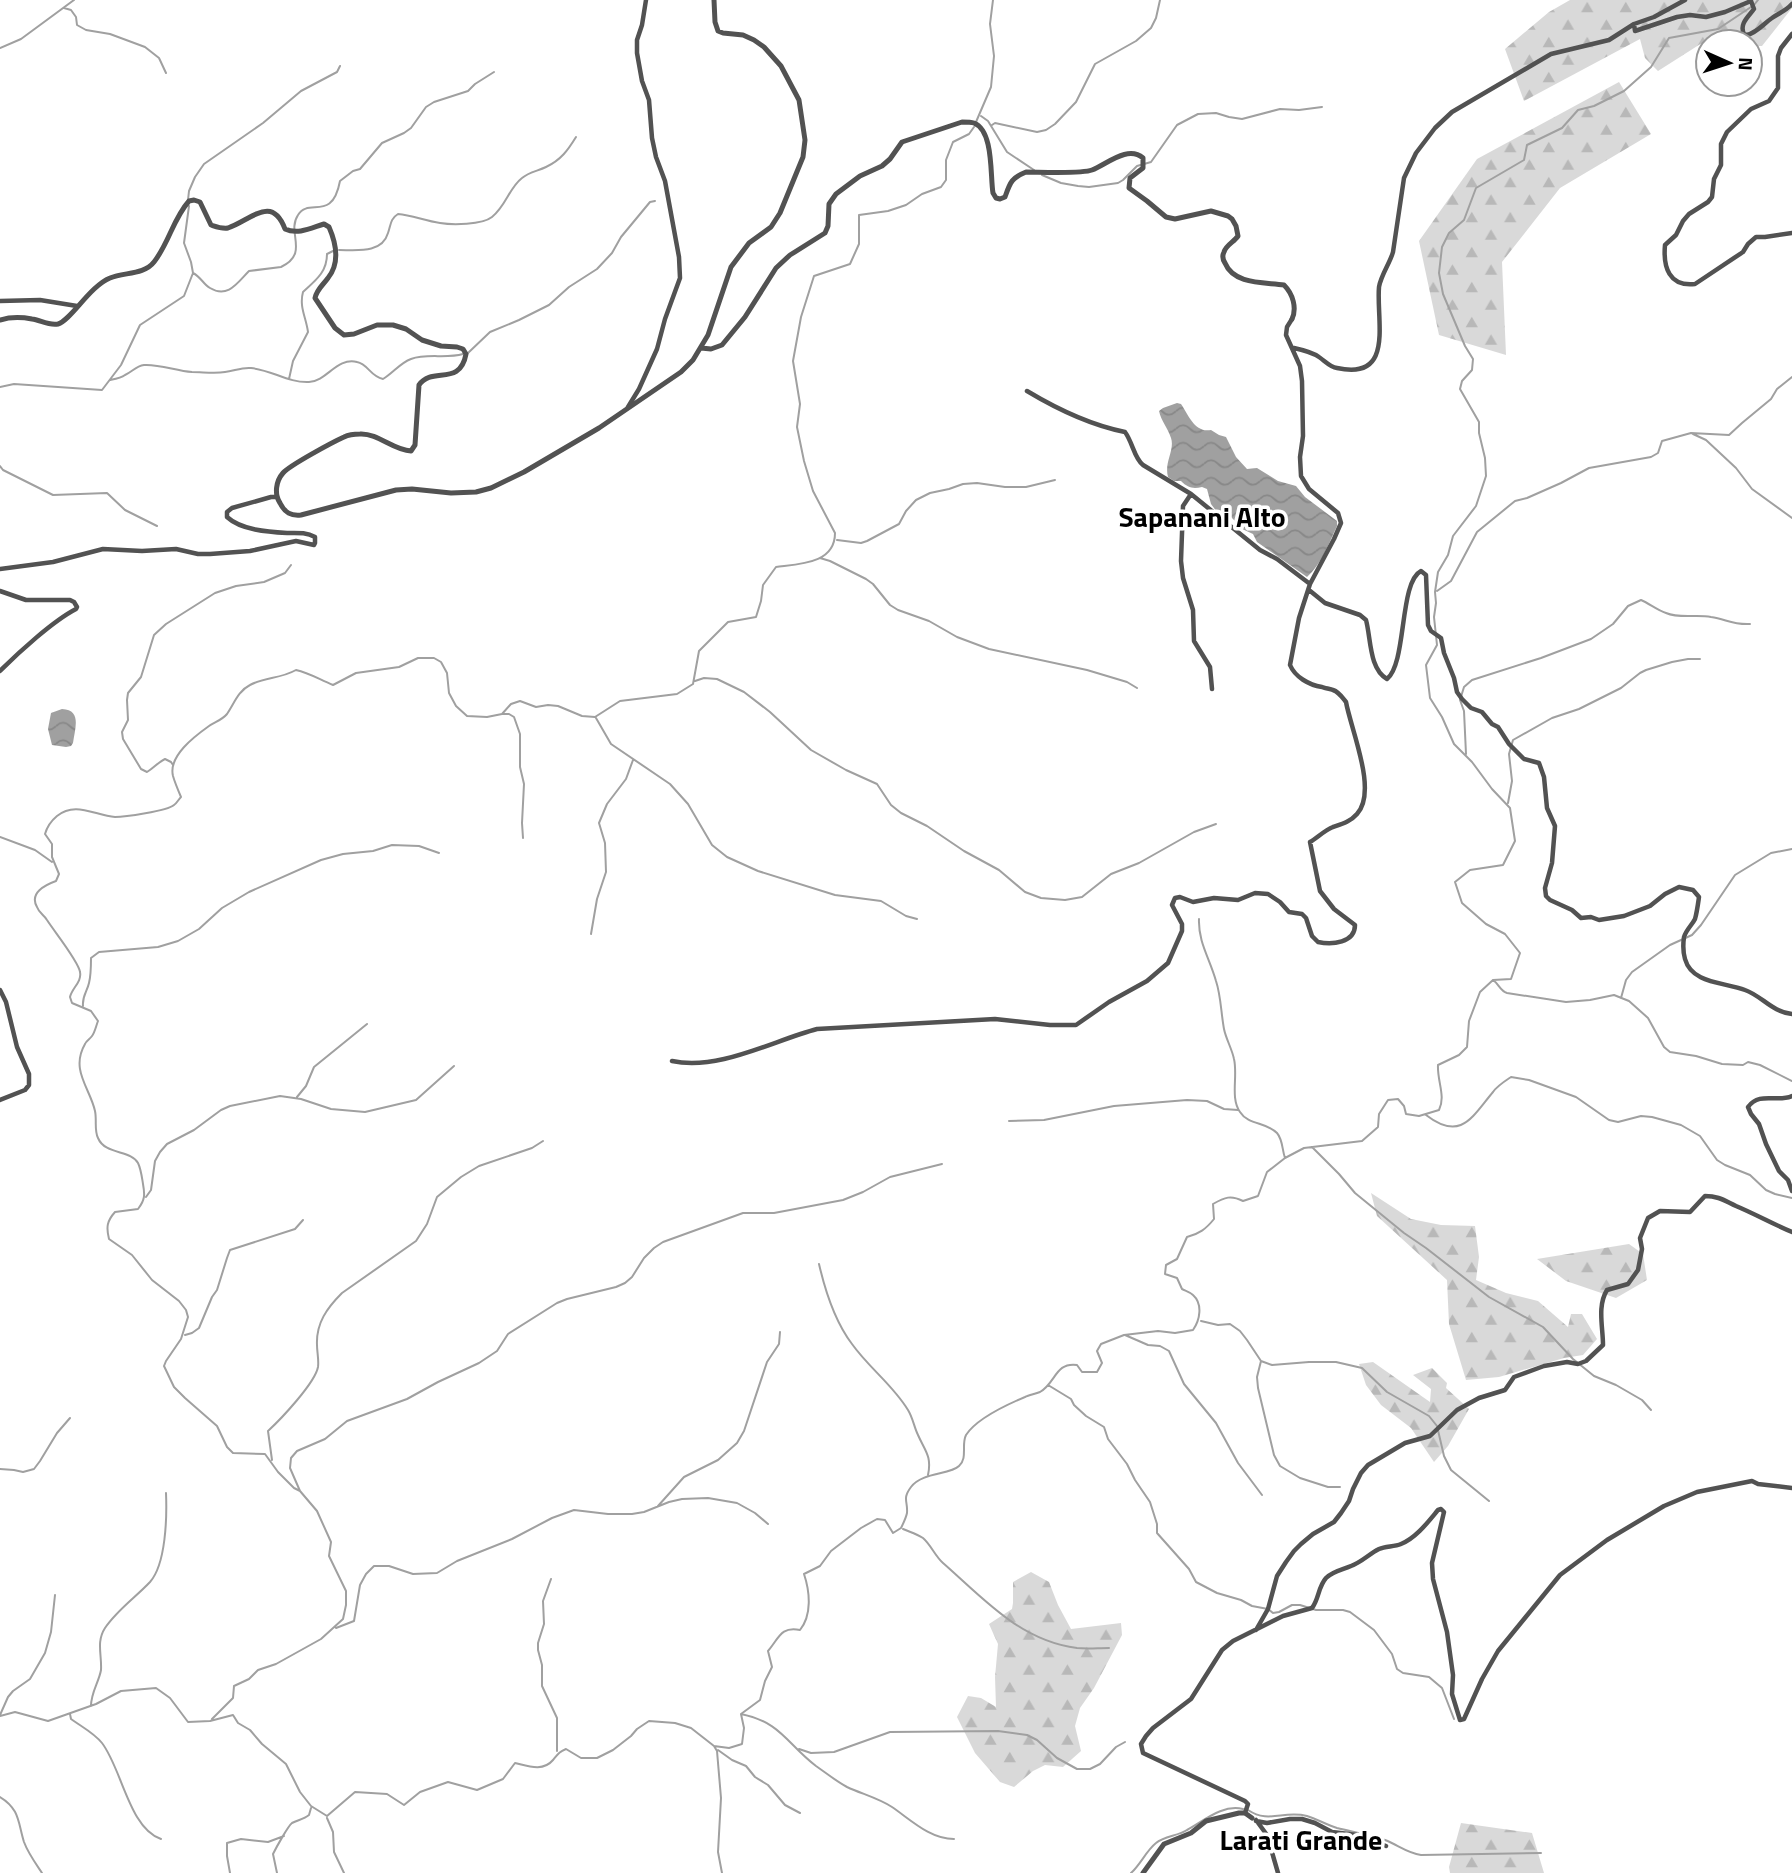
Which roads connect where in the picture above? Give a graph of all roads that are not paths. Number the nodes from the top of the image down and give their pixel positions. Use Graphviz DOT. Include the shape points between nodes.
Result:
graph roads {
  1 [pos="646,0"];
  2 [pos="715,0"];
  3 [pos="1685,0"];
  4 [pos="1792,4"];
  5 [pos="1634,24"];
  6 [pos="1792,34"];
  7 [pos="1792,233"];
  8 [pos="0,301"];
  9 [pos="77,306"];
  10 [pos="1292,319"];
  11 [pos="0,320"];
  12 [pos="701,348"];
  13 [pos="1293,348"];
  14 [pos="1027,391"];
  15 [pos="628,407"];
  16 [pos="1191,494"];
  17 [pos="277,497"];
  18 [pos="0,569"];
  19 [pos="1309,587"];
  20 [pos="0,592"];
  21 [pos="0,671"];
  22 [pos="1212,689"];
  23 [pos="0,990"];
  24 [pos="1792,1014"];
  25 [pos="672,1061"];
  26 [pos="1792,1096"];
  27 [pos="0,1100"];
  28 [pos="1792,1191"];
  29 [pos="1792,1232"];
  30 [pos="1792,1488"];
  31 [pos="1256,1630"];
  32 [pos="1245,1813"];
  33 [pos="1254,1819"];
  34 [pos="1386,1846"];
  35 [pos="1143,1873"];
  36 [pos="1278,1873"];
  1 -- 15 [label="street" via="637,53 680,278 657,349"];
  2 -- 12 [label="street" via="718,31 764,47 790,79 799,100 805,140 803,157 780,213 730,267"];
  3 -- 5 [label="street"];
  4 -- 5 [label="street" via="1747,35 1742,30 1754,9 1751,1 1706,17 1677,17 1635,31"];
  5 -- 13 [label="street" via="1609,40 1551,54 1452,112 1435,128 1404,178 1393,252 1379,284 1379,341 1371,365 1334,368 1311,352"];
  6 -- 7 [label="street" via="1778,56 1778,88 1769,101 1751,109 1727,132 1713,197 1689,214 1665,245 1665,266 1680,283 1695,284 1743,253 1756,237"];
  8 -- 9 [label="street" via="40,300"];
  9 -- 11 [label="street" via="58,324 10,317"];
  9 -- 17 [label="street" via="109,278 153,263 175,220 194,200 200,202 211,225 220,228 266,211 280,216 291,232 324,224 329,227 334,238 333,270 315,298 340,333 393,325 422,340 463,349 466,354 459,369 430,376 419,385 411,451 362,433 346,436 285,471 276,487"];
  10 -- 12 [label="street" via="1290,291 1284,285 1244,279 1226,266 1224,252 1238,236 1233,219 1211,211 1166,218 1129,188 1130,178 1143,168 1139,155 1127,154 1090,171 1026,172 1016,176 1000,199 993,193 984,134 973,123 962,122 902,142 882,166 836,194 829,204 825,233 776,268 722,345"];
  10 -- 13 [label="street" via="1286,335"];
  12 -- 15 [label="street" via="681,372"];
  13 -- 19 [label="street" via="1303,381 1299,470 1309,489 1338,513 1341,523"];
  14 -- 16 [label="street" via="1086,421 1125,432 1137,460"];
  15 -- 17 [label="street" via="524,472 484,490 396,490 293,516"];
  16 -- 19 [label="street"];
  16 -- 22 [label="street" via="1183,506 1181,561 1193,610 1194,641 1210,667"];
  17 -- 18 [label="street" via="232,508 227,517 262,530 306,533 315,537 315,543 289,542 210,554 103,549"];
  19 -- 24 [label="street" via="1325,603 1366,620 1379,674 1387,680 1397,665 1413,580 1416,573 1424,572 1428,625 1441,638 1457,692 1498,727 1524,759 1539,763 1555,826 1546,896 1581,918 1599,920 1650,906 1679,887 1693,890 1699,897 1683,951 1692,972 1754,993 1770,1007"];
  19 -- 25 [label="street" via="1298,618 1292,672 1318,687 1332,689 1346,702 1364,778 1363,806 1357,815 1310,842 1320,891 1355,925 1356,930 1345,940 1318,942 1306,918 1289,912 1268,894 1194,902 1180,897 1172,905 1182,931 1168,963 1076,1025 995,1019 817,1029 717,1060"];
  20 -- 21 [label="street" via="26,600 70,600 77,607"];
  23 -- 27 [label="street" via="30,1081 25,1090"];
  26 -- 28 [label="street" via="1765,1097 1748,1107"];
  29 -- 31 [label="street" via="1715,1196 1706,1196 1690,1212 1660,1211 1647,1218 1638,1270 1628,1284 1607,1290 1603,1296 1603,1345 1578,1364 1544,1366 1514,1377 1505,1390 1467,1404 1446,1418 1430,1436 1405,1443 1368,1465 1341,1514 1301,1544 1286,1562"];
  30 -- 31 [label="street" via="1752,1481 1697,1492 1607,1540 1560,1575 1539,1599 1498,1651 1460,1720 1452,1694 1447,1632 1433,1579 1441,1509 1401,1544 1380,1548 1327,1577 1310,1609"];
  31 -- 32 [label="street" via="1222,1650 1191,1699 1153,1728 1141,1744 1143,1753 1245,1801"];
  32 -- 33 [label="street"];
  32 -- 35 [label="street" via="1206,1821 1164,1844"];
  33 -- 34 [label="street" via="1267,1824 1302,1819"];
  33 -- 36 [label="street" via="1267,1835"];
}
